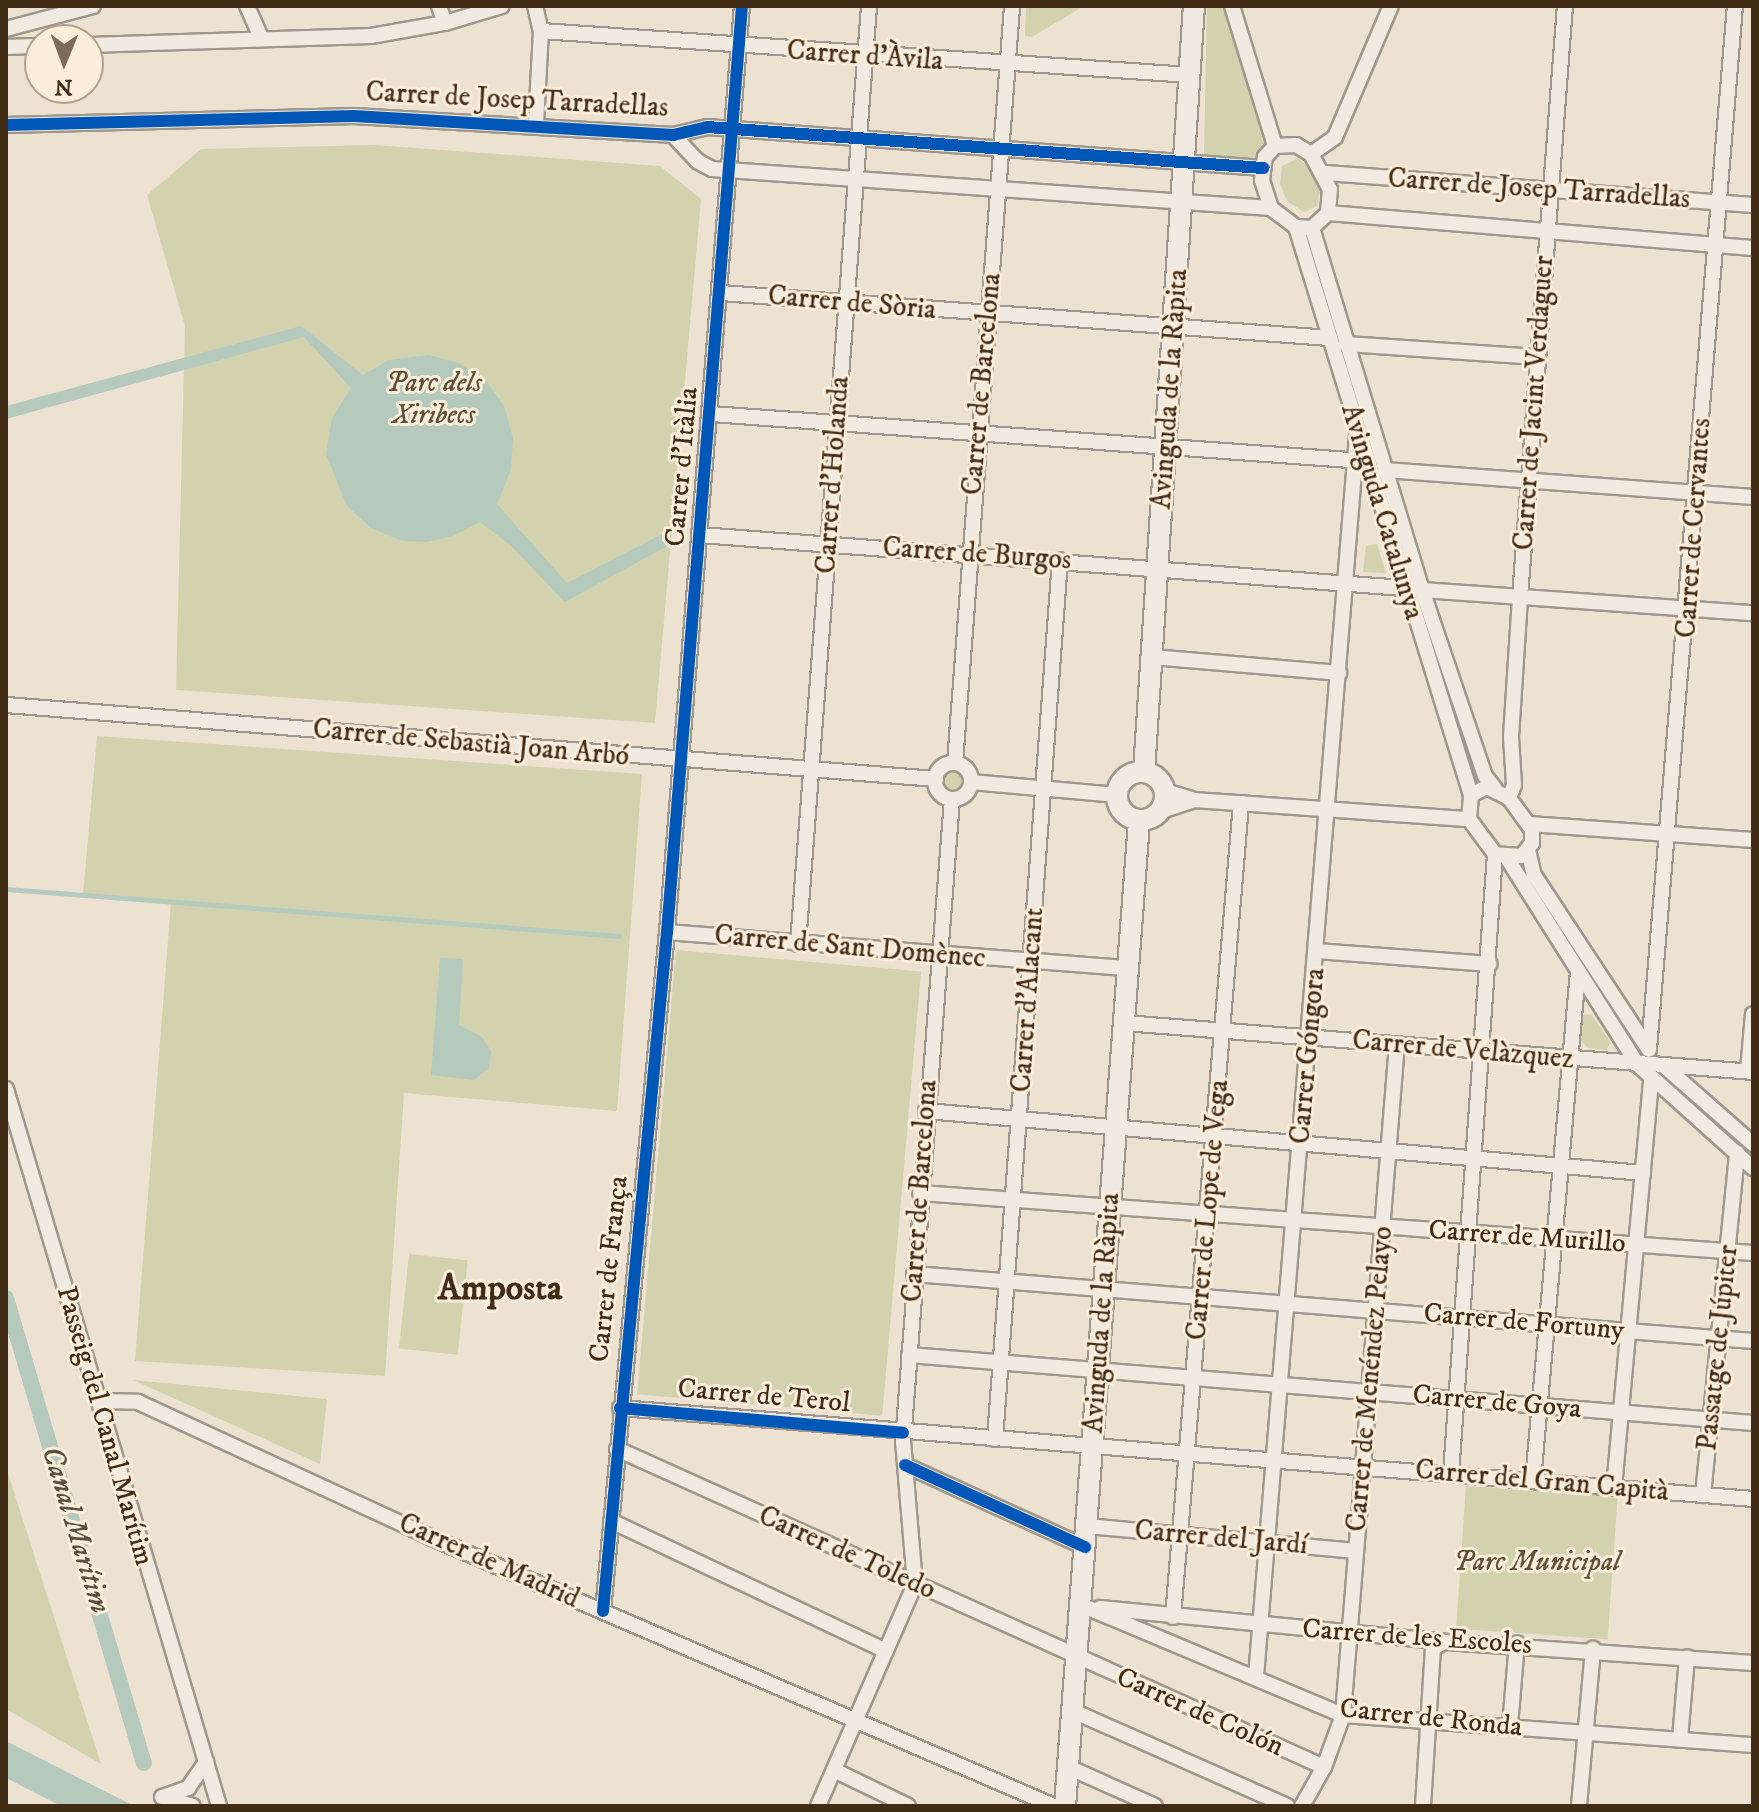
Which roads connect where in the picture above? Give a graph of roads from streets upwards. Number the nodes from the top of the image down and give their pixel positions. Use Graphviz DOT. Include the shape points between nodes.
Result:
graph roads {
  1 [pos="93,6"];
  2 [pos="247,6"];
  3 [pos="254,6"];
  4 [pos="439,6"];
  5 [pos="502,6"];
  6 [pos="535,6"];
  7 [pos="742,6"];
  8 [pos="869,6"];
  9 [pos="1012,6"];
  10 [pos="1194,6"];
  11 [pos="1232,6"];
  12 [pos="1565,6"];
  13 [pos="1735,6"];
  14 [pos="1387,9"];
  15 [pos="445,23"];
  16 [pos="6,29"];
  17 [pos="541,31"];
  18 [pos="262,39"];
  19 [pos="104,44"];
  20 [pos="742,48"];
  21 [pos="865,56"];
  22 [pos="1007,64"];
  23 [pos="1189,75"];
  24 [pos="536,124"];
  25 [pos="6,125"];
  26 [pos="735,129"];
  27 [pos="673,135"];
  28 [pos="859,138"];
  29 [pos="1275,146"];
  30 [pos="1001,148"];
  31 [pos="1311,154"];
  32 [pos="1184,161"];
  33 [pos="1263,168"];
  34 [pos="732,170"];
  35 [pos="1326,173"];
  36 [pos="856,180"];
  37 [pos="1551,189"];
  38 [pos="997,190"];
  39 [pos="1183,202"];
  40 [pos="1720,203"];
  41 [pos="1753,205"];
  42 [pos="1271,208"];
  43 [pos="1328,213"];
  44 [pos="1296,227"];
  45 [pos="1312,228"];
  46 [pos="1547,232"];
  47 [pos="1716,245"];
  48 [pos="1753,248"];
  49 [pos="721,293"];
  50 [pos="847,303"];
  51 [pos="987,314"];
  52 [pos="1175,329"];
  53 [pos="1329,338"];
  54 [pos="1346,344"];
  55 [pos="1538,357"];
  56 [pos="711,414"];
  57 [pos="837,424"];
  58 [pos="1357,435"];
  59 [pos="978,436"];
  60 [pos="1166,448"];
  61 [pos="1360,461"];
  62 [pos="1385,470"];
  63 [pos="1529,480"];
  64 [pos="1697,492"];
  65 [pos="1753,497"];
  66 [pos="700,535"];
  67 [pos="828,544"];
  68 [pos="968,554"];
  69 [pos="1060,560"];
  70 [pos="1158,567"];
  71 [pos="1346,584"];
  72 [pos="1403,588"];
  73 [pos="1422,590"];
  74 [pos="1520,597"];
  75 [pos="1688,608"];
  76 [pos="1753,613"];
  77 [pos="1153,657"];
  78 [pos="1339,673"];
  79 [pos="6,705"];
  80 [pos="681,760"];
  81 [pos="955,763"];
  82 [pos="811,770"];
  83 [pos="1144,772"];
  84 [pos="936,779"];
  85 [pos="971,782"];
  86 [pos="1042,789"];
  87 [pos="1495,789"];
  88 [pos="1117,795"];
  89 [pos="1471,795"];
  90 [pos="1509,798"];
  91 [pos="952,799"];
  92 [pos="1194,800"];
  93 [pos="1163,801"];
  94 [pos="1241,803"];
  95 [pos="1328,810"];
  96 [pos="1469,819"];
  97 [pos="1139,821"];
  98 [pos="1529,824"];
  99 [pos="1669,834"];
  100 [pos="1753,840"];
  101 [pos="1528,850"];
  102 [pos="1501,856"];
  103 [pos="667,932"];
  104 [pos="798,944"];
  105 [pos="1317,951"];
  106 [pos="937,955"];
  107 [pos="1031,961"];
  108 [pos="1490,964"];
  109 [pos="1128,968"];
  110 [pos="1578,972"];
  111 [pos="1753,1014"];
  112 [pos="1124,1023"];
  113 [pos="1222,1031"];
  114 [pos="1309,1038"];
  115 [pos="1397,1044"];
  116 [pos="1649,1049"];
  117 [pos="1483,1051"];
  118 [pos="1568,1058"];
  119 [pos="1637,1064"];
  120 [pos="1665,1067"];
  121 [pos="1751,1071"];
  122 [pos="1651,1078"];
  123 [pos="6,1089"];
  124 [pos="926,1111"];
  125 [pos="1020,1120"];
  126 [pos="1116,1129"];
  127 [pos="1213,1137"];
  128 [pos="1301,1144"];
  129 [pos="1753,1144"];
  130 [pos="1388,1152"];
  131 [pos="1737,1153"];
  132 [pos="1474,1159"];
  133 [pos="1559,1166"];
  134 [pos="1753,1168"];
  135 [pos="1643,1173"];
  136 [pos="920,1193"];
  137 [pos="1013,1201"];
  138 [pos="1110,1209"];
  139 [pos="1207,1215"];
  140 [pos="1294,1221"];
  141 [pos="1382,1227"];
  142 [pos="1468,1233"];
  143 [pos="1553,1239"];
  144 [pos="1636,1245"];
  145 [pos="1727,1251"];
  146 [pos="1753,1253"];
  147 [pos="914,1274"];
  148 [pos="1005,1281"];
  149 [pos="1104,1288"];
  150 [pos="1201,1296"];
  151 [pos="1287,1303"];
  152 [pos="1375,1310"];
  153 [pos="1461,1317"];
  154 [pos="1546,1324"];
  155 [pos="1628,1330"];
  156 [pos="1719,1338"];
  157 [pos="1753,1341"];
  158 [pos="909,1355"];
  159 [pos="999,1362"];
  160 [pos="1098,1369"];
  161 [pos="1194,1377"];
  162 [pos="1280,1384"];
  163 [pos="1369,1391"];
  164 [pos="1455,1399"];
  165 [pos="99,1401"];
  166 [pos="1539,1406"];
  167 [pos="620,1408"];
  168 [pos="1621,1412"];
  169 [pos="1711,1420"];
  170 [pos="1753,1423"];
  171 [pos="903,1433"];
  172 [pos="995,1439"];
  173 [pos="1092,1446"];
  174 [pos="617,1449"];
  175 [pos="1188,1453"];
  176 [pos="1274,1459"];
  177 [pos="905,1465"];
  178 [pos="1363,1467"];
  179 [pos="1451,1474"];
  180 [pos="1533,1481"];
  181 [pos="1614,1488"];
  182 [pos="1703,1495"];
  183 [pos="1753,1499"];
  184 [pos="611,1521"];
  185 [pos="1087,1526"];
  186 [pos="1181,1535"];
  187 [pos="1267,1542"];
  188 [pos="1085,1547"];
  189 [pos="1356,1551"];
  190 [pos="915,1584"];
  191 [pos="1081,1605"];
  192 [pos="603,1611"];
  193 [pos="1173,1617"];
  194 [pos="1260,1626"];
  195 [pos="1349,1634"];
  196 [pos="1445,1642"];
  197 [pos="1517,1643"];
  198 [pos="1593,1649"];
  199 [pos="886,1651"];
  200 [pos="1077,1657"];
  201 [pos="1687,1657"];
  202 [pos="1753,1663"];
  203 [pos="1256,1677"];
  204 [pos="1073,1711"];
  205 [pos="1343,1715"];
  206 [pos="856,1720"];
  207 [pos="1430,1720"];
  208 [pos="1510,1726"];
  209 [pos="1586,1732"];
  210 [pos="1680,1739"];
  211 [pos="1753,1745"];
  212 [pos="206,1762"];
  213 [pos="1068,1767"];
  214 [pos="1324,1767"];
  215 [pos="834,1770"];
  216 [pos="193,1806"];
  217 [pos="219,1806"];
  218 [pos="818,1806"];
  219 [pos="908,1806"];
  220 [pos="1054,1806"];
  221 [pos="1065,1806"];
  222 [pos="1155,1806"];
  223 [pos="1287,1806"];
  224 [pos="1302,1806"];
  225 [pos="1423,1806"];
  226 [pos="1579,1806"];
  1 -- 16 [label="street"];
  2 -- 18 [label="street"];
  3 -- 18 [label="street"];
  4 -- 15 [label="street"];
  5 -- 15 [label="street"];
  6 -- 17 [label="street"];
  7 -- 20 [label="street, Carrer d'Itàlia"];
  8 -- 21 [label="street, Carrer d'Holanda"];
  9 -- 22 [label="street, Carrer de Barcelona"];
  10 -- 23 [label="street, Avinguda de la Ràpita"];
  11 -- 29 [label="street"];
  12 -- 37 [label="street, Carrer de Jacint Verdaguer"];
  13 -- 40 [label="street, Carrer de Cervantes"];
  14 -- 31 [label="street" via="1335,137"];
  15 -- 18 [label="street" via="371,36"];
  17 -- 20 [label="street, Carrer d'Àvila"];
  17 -- 24 [label="street"];
  18 -- 19 [label="street"];
  20 -- 21 [label="street, Carrer d'Àvila"];
  20 -- 26 [label="street, Carrer d'Itàlia"];
  21 -- 22 [label="street, Carrer d'Àvila"];
  21 -- 28 [label="street, Carrer d'Holanda"];
  22 -- 23 [label="street, Carrer d'Àvila"];
  22 -- 30 [label="street, Carrer de Barcelona"];
  23 -- 32 [label="street, Avinguda de la Ràpita"];
  24 -- 25 [label="street, Carrer de Josep Tarradellas" via="354,116"];
  24 -- 27 [label="street, Carrer de Josep Tarradellas"];
  26 -- 27 [label="street, Carrer de Josep Tarradellas" via="707,127"];
  26 -- 28 [label="street, Carrer de Josep Tarradellas"];
  26 -- 34 [label="street, Carrer d'Itàlia"];
  27 -- 34 [label="street, Carrer de Josep Tarradellas" via="697,161"];
  28 -- 30 [label="street, Carrer de Josep Tarradellas"];
  28 -- 36 [label="street, Carrer d'Holanda"];
  29 -- 31 [label="street" via="1296,145"];
  29 -- 33 [label="street"];
  30 -- 32 [label="street, Carrer de Josep Tarradellas"];
  30 -- 38 [label="street, Carrer de Barcelona"];
  31 -- 35 [label="street"];
  32 -- 33 [label="street, Carrer de Josep Tarradellas"];
  32 -- 39 [label="street, Avinguda de la Ràpita"];
  33 -- 42 [label="street"];
  34 -- 36 [label="street, Carrer de Josep Tarradellas"];
  34 -- 49 [label="street, Carrer d'Itàlia"];
  35 -- 37 [label="street, Carrer de Josep Tarradellas"];
  35 -- 43 [label="street"];
  36 -- 38 [label="street, Carrer de Josep Tarradellas"];
  36 -- 50 [label="street, Carrer d'Holanda"];
  37 -- 40 [label="street, Carrer de Josep Tarradellas"];
  37 -- 46 [label="street, Carrer de Jacint Verdaguer"];
  38 -- 39 [label="street, Carrer de Josep Tarradellas"];
  38 -- 51 [label="street, Carrer de Barcelona"];
  39 -- 42 [label="street, Carrer de Josep Tarradellas"];
  39 -- 52 [label="street, Avinguda de la Ràpita"];
  40 -- 41 [label="street, Carrer de Josep Tarradellas"];
  40 -- 47 [label="street, Carrer de Cervantes"];
  42 -- 44 [label="street"];
  43 -- 45 [label="street"];
  43 -- 46 [label="street, Carrer de Josep Tarradellas"];
  44 -- 45 [label="street"];
  44 -- 53 [label="street, Avinguda Catalunya"];
  45 -- 54 [label="street"];
  46 -- 47 [label="street, Carrer de Josep Tarradellas"];
  46 -- 55 [label="street, Carrer de Jacint Verdaguer"];
  47 -- 48 [label="street, Carrer de Josep Tarradellas"];
  47 -- 64 [label="street, Carrer de Cervantes"];
  49 -- 50 [label="street, Carrer de Sòria"];
  49 -- 56 [label="street, Carrer d'Itàlia"];
  50 -- 51 [label="street, Carrer de Sòria"];
  50 -- 57 [label="street, Carrer d'Holanda"];
  51 -- 52 [label="street, Carrer de Sòria"];
  51 -- 59 [label="street, Carrer de Barcelona"];
  52 -- 53 [label="street, Carrer de Sòria"];
  52 -- 60 [label="street, Avinguda de la Ràpita"];
  53 -- 58 [label="street, Avinguda Catalunya"];
  54 -- 55 [label="street"];
  54 -- 62 [label="street"];
  55 -- 63 [label="street, Carrer de Jacint Verdaguer"];
  56 -- 57 [label="street"];
  56 -- 66 [label="street, Carrer d'Itàlia"];
  57 -- 59 [label="street"];
  57 -- 67 [label="street, Carrer d'Holanda"];
  58 -- 61 [label="street, Carrer Góngora"];
  59 -- 60 [label="street"];
  59 -- 68 [label="street, Carrer de Barcelona"];
  60 -- 61 [label="street"];
  60 -- 70 [label="street, Avinguda de la Ràpita"];
  61 -- 71 [label="street, Carrer Góngora"];
  61 -- 72 [label="street, Avinguda Catalunya"];
  62 -- 63 [label="street"];
  62 -- 73 [label="street"];
  63 -- 64 [label="street"];
  63 -- 74 [label="street, Carrer de Jacint Verdaguer"];
  64 -- 65 [label="street"];
  64 -- 75 [label="street, Carrer de Cervantes"];
  66 -- 67 [label="street, Carrer de Burgos"];
  66 -- 80 [label="street, Carrer d'Itàlia"];
  67 -- 68 [label="street, Carrer de Burgos"];
  67 -- 82 [label="street, Carrer d'Holanda"];
  68 -- 69 [label="street, Carrer de Burgos"];
  68 -- 81 [label="street, Carrer de Barcelona"];
  69 -- 70 [label="street, Carrer de Burgos"];
  69 -- 86 [label="street, Carrer d'Alacant"];
  70 -- 71 [label="street, Carrer de Burgos"];
  70 -- 77 [label="street, Avinguda de la Ràpita"];
  71 -- 72 [label="street, Carrer de Burgos"];
  71 -- 78 [label="street, Carrer Góngora"];
  72 -- 89 [label="street, Avinguda Catalunya"];
  73 -- 74 [label="street"];
  73 -- 87 [label="street" via="1485,776"];
  74 -- 75 [label="street"];
  74 -- 90 [label="street, Carrer de Jacint Verdaguer" via="1511,737 1514,785"];
  75 -- 76 [label="street"];
  75 -- 99 [label="street, Carrer de Cervantes"];
  77 -- 78 [label="street"];
  77 -- 83 [label="street, Avinguda de la Ràpita"];
  78 -- 95 [label="street, Carrer Góngora"];
  79 -- 80 [label="street, Carrer de Sebastià Joan Arbó"];
  80 -- 82 [label="street, Carrer de Sebastià Joan Arbó"];
  80 -- 103 [label="street, Carrer d'Itàlia"];
  81 -- 84 [label="street" via="943,766"];
  81 -- 85 [label="street" via="966,768"];
  82 -- 84 [label="street, Carrer de Sebastià Joan Arbó"];
  82 -- 104 [label="street, Carrer d'Holanda"];
  83 -- 88 [label="street" via="1122,780"];
  83 -- 93 [label="street" via="1158,778"];
  84 -- 91 [label="street" via="940,793"];
  85 -- 86 [label="street"];
  85 -- 91 [label="street" via="966,793"];
  86 -- 88 [label="street"];
  86 -- 107 [label="street, Carrer d'Alacant"];
  87 -- 89 [label="street" via="1479,788"];
  87 -- 90 [label="street"];
  88 -- 97 [label="street" via="1125,815"];
  89 -- 96 [label="street"];
  90 -- 98 [label="street"];
  91 -- 106 [label="street, Carrer de Barcelona"];
  92 -- 93 [label="street"];
  92 -- 93 [label="street"];
  92 -- 94 [label="street"];
  93 -- 97 [label="street"];
  94 -- 95 [label="street"];
  94 -- 113 [label="street, Carrer de Lope de Vega"];
  95 -- 96 [label="street"];
  95 -- 105 [label="street, Carrer Góngora"];
  96 -- 102 [label="street"];
  97 -- 109 [label="street, Avinguda de la Ràpita"];
  98 -- 99 [label="street"];
  98 -- 101 [label="street"];
  99 -- 100 [label="street"];
  99 -- 116 [label="street, Carrer de Cervantes"];
  101 -- 102 [label="street"];
  101 -- 116 [label="street" via="1534,875"];
  102 -- 108 [label="street"];
  102 -- 110 [label="street"];
  103 -- 104 [label="street, Carrer de Sant Domènec"];
  103 -- 167 [label="street, Carrer de França"];
  104 -- 106 [label="street, Carrer de Sant Domènec"];
  105 -- 108 [label="street"];
  105 -- 114 [label="street, Carrer Góngora"];
  106 -- 107 [label="street, Carrer de Sant Domènec"];
  106 -- 124 [label="street, Carrer de Barcelona"];
  107 -- 109 [label="street, Carrer de Sant Domènec"];
  107 -- 125 [label="street, Carrer d'Alacant"];
  108 -- 117 [label="street"];
  109 -- 112 [label="street, Avinguda de la Ràpita"];
  110 -- 118 [label="street"];
  110 -- 119 [label="street"];
  111 -- 121 [label="street"];
  112 -- 113 [label="street, Carrer de Velàzquez"];
  112 -- 126 [label="street, Avinguda de la Ràpita"];
  113 -- 114 [label="street, Carrer de Velàzquez"];
  113 -- 127 [label="street, Carrer de Lope de Vega"];
  114 -- 115 [label="street, Carrer de Velàzquez"];
  114 -- 128 [label="street, Carrer Góngora"];
  115 -- 117 [label="street, Carrer de Velàzquez"];
  115 -- 130 [label="street, Carrer de Menéndez Pelayo"];
  116 -- 120 [label="street"];
  117 -- 118 [label="street, Carrer de Velàzquez"];
  117 -- 132 [label="street"];
  118 -- 119 [label="street, Carrer de Velàzquez"];
  118 -- 133 [label="street"];
  119 -- 120 [label="street, Carrer de Velàzquez"];
  119 -- 122 [label="street"];
  120 -- 121 [label="street, Carrer de Velàzquez"];
  120 -- 129 [label="street"];
  122 -- 131 [label="street"];
  122 -- 135 [label="street"];
  123 -- 165 [label="street, Passeig del Canal Marítim"];
  124 -- 125 [label="street"];
  124 -- 136 [label="street, Carrer de Barcelona"];
  125 -- 126 [label="street"];
  125 -- 137 [label="street, Carrer d'Alacant"];
  126 -- 127 [label="street"];
  126 -- 138 [label="street, Avinguda de la Ràpita"];
  127 -- 128 [label="street"];
  127 -- 139 [label="street, Carrer de Lope de Vega"];
  128 -- 130 [label="street"];
  128 -- 140 [label="street, Carrer Góngora"];
  130 -- 132 [label="street"];
  130 -- 141 [label="street, Carrer de Menéndez Pelayo"];
  131 -- 134 [label="street"];
  131 -- 145 [label="street, Passatge de Júpiter"];
  132 -- 133 [label="street"];
  132 -- 142 [label="street"];
  133 -- 135 [label="street"];
  133 -- 143 [label="street"];
  135 -- 144 [label="street"];
  136 -- 137 [label="street, Carrer de Murillo"];
  136 -- 147 [label="street, Carrer de Barcelona"];
  137 -- 138 [label="street, Carrer de Murillo"];
  137 -- 148 [label="street, Carrer d'Alacant"];
  138 -- 139 [label="street, Carrer de Murillo"];
  138 -- 149 [label="street, Avinguda de la Ràpita"];
  139 -- 140 [label="street, Carrer de Murillo"];
  139 -- 150 [label="street, Carrer de Lope de Vega"];
  140 -- 141 [label="street, Carrer de Murillo"];
  140 -- 151 [label="street, Carrer Góngora"];
  141 -- 142 [label="street, Carrer de Murillo"];
  141 -- 152 [label="street, Carrer de Menéndez Pelayo"];
  142 -- 143 [label="street, Carrer de Murillo"];
  142 -- 153 [label="street"];
  143 -- 144 [label="street, Carrer de Murillo"];
  143 -- 154 [label="street"];
  144 -- 145 [label="street, Carrer de Murillo"];
  144 -- 155 [label="street"];
  145 -- 146 [label="street, Carrer de Murillo"];
  145 -- 156 [label="street, Passatge de Júpiter"];
  147 -- 148 [label="street, Carrer de Fortuny"];
  147 -- 158 [label="street, Carrer de Barcelona"];
  148 -- 149 [label="street, Carrer de Fortuny"];
  148 -- 159 [label="street, Carrer d'Alacant"];
  149 -- 150 [label="street, Carrer de Fortuny"];
  149 -- 160 [label="street, Avinguda de la Ràpita"];
  150 -- 151 [label="street, Carrer de Fortuny"];
  150 -- 161 [label="street, Carrer de Lope de Vega"];
  151 -- 152 [label="street, Carrer de Fortuny"];
  151 -- 162 [label="street, Carrer Góngora"];
  152 -- 153 [label="street, Carrer de Fortuny"];
  152 -- 163 [label="street, Carrer de Menéndez Pelayo"];
  153 -- 154 [label="street, Carrer de Fortuny"];
  153 -- 164 [label="street"];
  154 -- 155 [label="street, Carrer de Fortuny"];
  154 -- 166 [label="street"];
  155 -- 156 [label="street, Carrer de Fortuny"];
  155 -- 168 [label="street"];
  156 -- 157 [label="street, Carrer de Fortuny"];
  156 -- 169 [label="street, Passatge de Júpiter"];
  158 -- 159 [label="street, Carrer de Goya"];
  158 -- 171 [label="street, Carrer de Barcelona"];
  159 -- 160 [label="street, Carrer de Goya"];
  159 -- 172 [label="street, Carrer d'Alacant"];
  160 -- 161 [label="street, Carrer de Goya"];
  160 -- 173 [label="street, Avinguda de la Ràpita"];
  161 -- 162 [label="street, Carrer de Goya"];
  161 -- 175 [label="street, Carrer de Lope de Vega"];
  162 -- 163 [label="street, Carrer de Goya"];
  162 -- 176 [label="street, Carrer Góngora"];
  163 -- 164 [label="street, Carrer de Goya"];
  163 -- 178 [label="street, Carrer de Menéndez Pelayo"];
  164 -- 166 [label="street, Carrer de Goya"];
  164 -- 179 [label="street"];
  165 -- 192 [label="street, Carrer de Madrid" via="138,1402"];
  165 -- 212 [label="street, Passeig del Canal Marítim"];
  166 -- 168 [label="street, Carrer de Goya"];
  166 -- 180 [label="street"];
  167 -- 171 [label="street, Carrer de Terol"];
  167 -- 174 [label="street, Carrer de França"];
  168 -- 169 [label="street, Carrer de Goya"];
  168 -- 181 [label="street"];
  169 -- 170 [label="street, Carrer de Goya"];
  169 -- 182 [label="street, Passatge de Júpiter"];
  171 -- 172 [label="street, Carrer de Terol"];
  171 -- 177 [label="street, Carrer de Barcelona"];
  172 -- 173 [label="street, Carrer de Terol"];
  173 -- 175 [label="street, Carrer del Gran Capità"];
  173 -- 185 [label="street, Avinguda de la Ràpita"];
  174 -- 184 [label="street, Carrer de França"];
  174 -- 190 [label="street, Carrer de Toledo"];
  175 -- 176 [label="street, Carrer del Gran Capità"];
  175 -- 186 [label="street, Carrer de Lope de Vega"];
  176 -- 178 [label="street, Carrer del Gran Capità"];
  176 -- 187 [label="street, Carrer Góngora"];
  177 -- 188 [label="street"];
  177 -- 190 [label="street, Carrer de Barcelona"];
  178 -- 179 [label="street, Carrer del Gran Capità"];
  178 -- 189 [label="street, Carrer de Menéndez Pelayo"];
  179 -- 180 [label="street, Carrer del Gran Capità"];
  180 -- 181 [label="street, Carrer del Gran Capità"];
  181 -- 182 [label="street, Carrer del Gran Capità"];
  182 -- 183 [label="street, Carrer del Gran Capità"];
  184 -- 192 [label="street, Carrer de França"];
  184 -- 199 [label="street"];
  185 -- 186 [label="street, Carrer del Jardí"];
  185 -- 188 [label="street, Avinguda de la Ràpita"];
  186 -- 187 [label="street, Carrer del Jardí"];
  186 -- 193 [label="street, Carrer de Lope de Vega"];
  187 -- 189 [label="street, Carrer del Jardí"];
  187 -- 194 [label="street, Carrer Góngora"];
  188 -- 191 [label="street, Avinguda de la Ràpita"];
  189 -- 195 [label="street, Carrer de Menéndez Pelayo"];
  190 -- 199 [label="street"];
  190 -- 200 [label="street, Carrer de Toledo"];
  191 -- 193 [label="street, Carrer de les Escoles"];
  191 -- 200 [label="street, Avinguda de la Ràpita"];
  191 -- 203 [label="street, Carrer de Ronda"];
  192 -- 206 [label="street, Carrer de Madrid"];
  193 -- 194 [label="street, Carrer de les Escoles"];
  194 -- 195 [label="street, Carrer de les Escoles"];
  194 -- 203 [label="street, Carrer Góngora"];
  195 -- 196 [label="street, Carrer de les Escoles"];
  195 -- 205 [label="street, Carrer de Menéndez Pelayo"];
  196 -- 197 [label="street, Carrer de les Escoles"];
  196 -- 207 [label="street" via="1433,1648"];
  197 -- 198 [label="street, Carrer de les Escoles"];
  197 -- 208 [label="street"];
  198 -- 201 [label="street, Carrer de les Escoles"];
  198 -- 209 [label="street"];
  199 -- 206 [label="street"];
  200 -- 204 [label="street, Avinguda de la Ràpita"];
  200 -- 214 [label="street, Carrer de Colón"];
  201 -- 202 [label="street, Carrer de les Escoles"];
  201 -- 210 [label="street"];
  203 -- 205 [label="street, Carrer de Ronda"];
  204 -- 213 [label="street, Avinguda de la Ràpita"];
  204 -- 223 [label="street"];
  205 -- 207 [label="street, Carrer de Ronda"];
  205 -- 214 [label="street, Carrer de Menéndez Pelayo"];
  206 -- 215 [label="street"];
  206 -- 220 [label="street, Carrer de Madrid"];
  207 -- 208 [label="street, Carrer de Ronda"];
  207 -- 225 [label="street"];
  208 -- 209 [label="street, Carrer de Ronda"];
  209 -- 210 [label="street, Carrer de Ronda"];
  209 -- 226 [label="street"];
  210 -- 211 [label="street, Carrer de Ronda"];
  212 -- 216 [label="street" via="188,1788 162,1797"];
  212 -- 217 [label="street, Passeig del Canal Marítim"];
  213 -- 221 [label="street, Avinguda de la Ràpita"];
  213 -- 222 [label="street"];
  214 -- 224 [label="street, Carrer de Menéndez Pelayo"];
  215 -- 218 [label="street"];
  215 -- 219 [label="street"];
}
